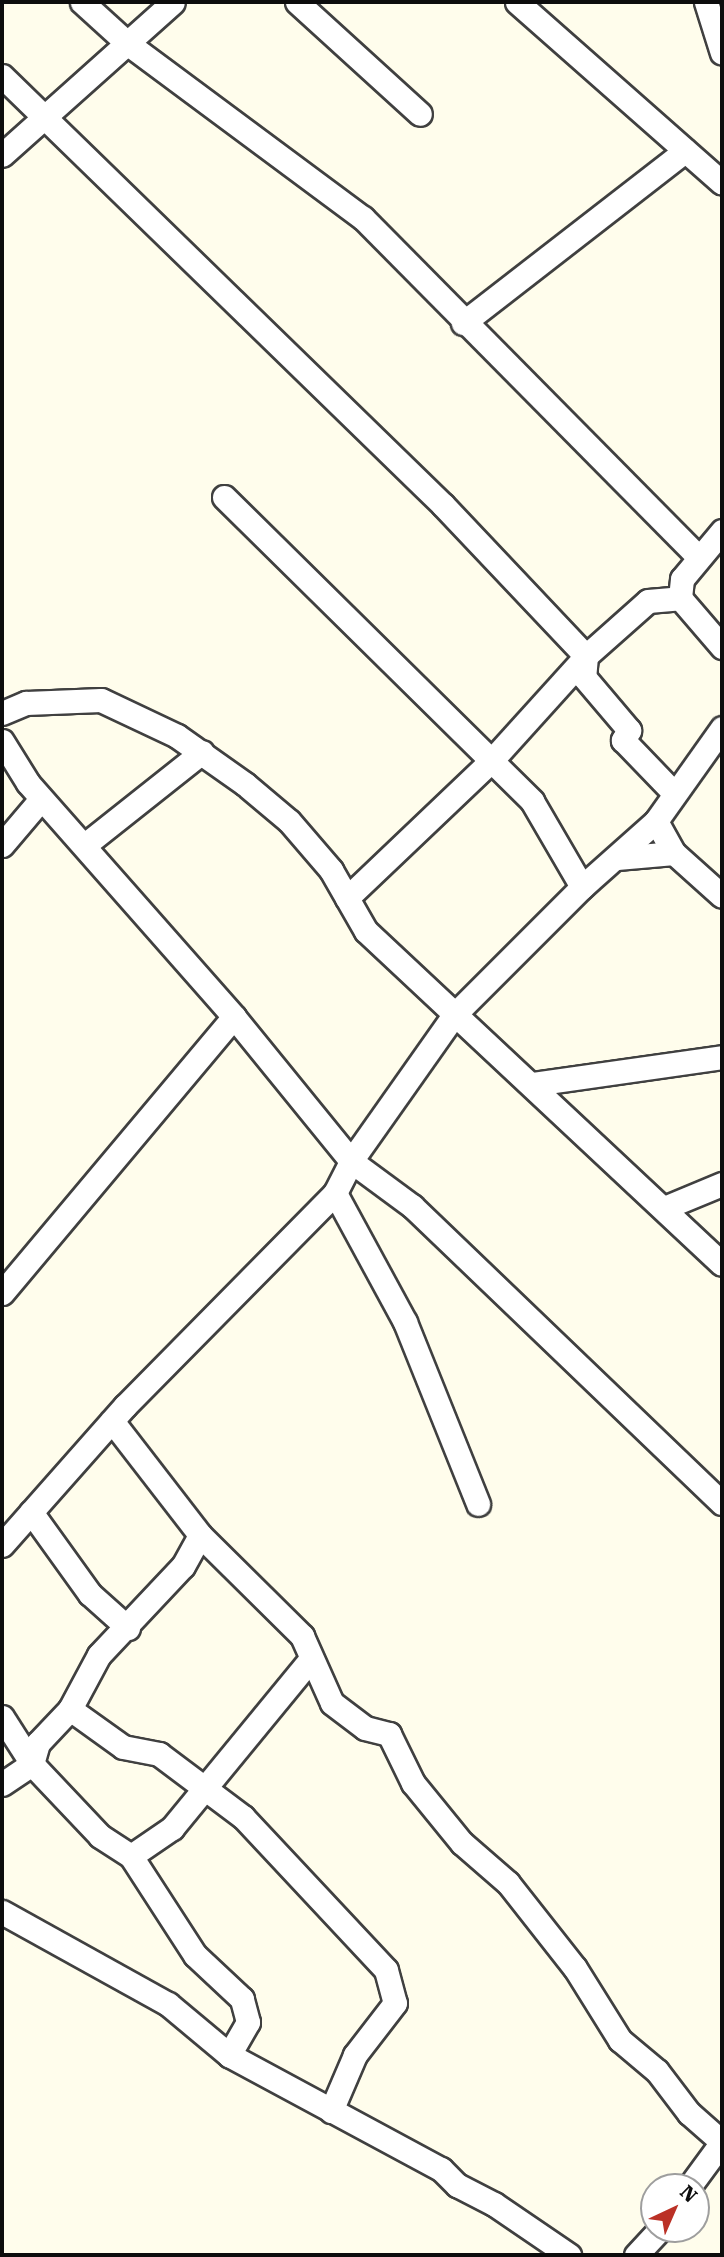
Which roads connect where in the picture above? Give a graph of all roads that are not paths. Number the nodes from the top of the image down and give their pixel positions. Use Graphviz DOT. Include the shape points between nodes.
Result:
graph roads {
  1 [pos="82,2"];
  2 [pos="173,2"];
  3 [pos="297,2"];
  4 [pos="517,2"];
  5 [pos="706,2"];
  6 [pos="127,43"];
  7 [pos="722,53"];
  8 [pos="2,76"];
  9 [pos="420,114"];
  10 [pos="46,116"];
  11 [pos="685,151"];
  12 [pos="2,155"];
  13 [pos="722,183"];
  14 [pos="463,323"];
  15 [pos="224,497"];
  16 [pos="722,531"];
  17 [pos="698,557"];
  18 [pos="680,598"];
  19 [pos="722,647"];
  20 [pos="586,656"];
  21 [pos="2,713"];
  22 [pos="722,729"];
  23 [pos="2,741"];
  24 [pos="202,752"];
  25 [pos="492,760"];
  26 [pos="673,792"];
  27 [pos="41,799"];
  28 [pos="656,821"];
  29 [pos="86,844"];
  30 [pos="2,845"];
  31 [pos="674,853"];
  32 [pos="617,859"];
  33 [pos="582,887"];
  34 [pos="722,895"];
  35 [pos="347,898"];
  36 [pos="454,1015"];
  37 [pos="234,1017"];
  38 [pos="722,1057"];
  39 [pos="533,1084"];
  40 [pos="351,1161"];
  41 [pos="722,1184"];
  42 [pos="335,1193"];
  43 [pos="664,1208"];
  44 [pos="722,1264"];
  45 [pos="2,1293"];
  46 [pos="112,1421"];
  47 [pos="722,1503"];
  48 [pos="478,1504"];
  49 [pos="31,1512"];
  50 [pos="200,1535"];
  51 [pos="2,1545"];
  52 [pos="128,1628"];
  53 [pos="311,1659"];
  54 [pos="70,1709"];
  55 [pos="2,1717"];
  56 [pos="32,1764"];
  57 [pos="2,1784"];
  58 [pos="206,1788"];
  59 [pos="131,1856"];
  60 [pos="2,1912"];
  61 [pos="229,2055"];
  62 [pos="331,2110"];
  63 [pos="722,2142"];
  64 [pos="699,2173"];
  65 [pos="569,2255"];
  1 -- 6 [label="street"];
  2 -- 6 [label="street"];
  3 -- 9 [label="street"];
  4 -- 11 [label="street"];
  5 -- 7 [label="street"];
  6 -- 10 [label="street"];
  6 -- 14 [label="street" via="363,218"];
  8 -- 10 [label="street"];
  10 -- 12 [label="street"];
  10 -- 20 [label="street" via="443,505"];
  11 -- 13 [label="street"];
  11 -- 14 [label="street"];
  14 -- 17 [label="street"];
  15 -- 25 [label="street"];
  16 -- 17 [label="street"];
  17 -- 18 [label="street" via="682,579"];
  18 -- 19 [label="street"];
  18 -- 20 [label="street" via="648,601"];
  20 -- 25 [label="street"];
  20 -- 26 [label="street" via="584,677 629,730 623,740"];
  21 -- 24 [label="street" via="26,703 101,700"];
  22 -- 26 [label="street"];
  23 -- 27 [label="street"];
  24 -- 29 [label="street"];
  24 -- 35 [label="street" via="289,821 331,870"];
  25 -- 33 [label="street" via="532,801"];
  25 -- 35 [label="street"];
  26 -- 28 [label="street"];
  27 -- 29 [label="street"];
  27 -- 30 [label="street"];
  28 -- 31 [label="street"];
  28 -- 32 [label="street"];
  29 -- 37 [label="street"];
  31 -- 32 [label="street"];
  31 -- 34 [label="street"];
  32 -- 33 [label="street"];
  33 -- 36 [label="street"];
  35 -- 36 [label="street" via="366,931"];
  36 -- 39 [label="street"];
  36 -- 40 [label="street"];
  37 -- 40 [label="street"];
  37 -- 45 [label="street"];
  38 -- 39 [label="street"];
  39 -- 43 [label="street"];
  40 -- 42 [label="street"];
  40 -- 47 [label="street" via="412,1206"];
  41 -- 43 [label="street"];
  42 -- 46 [label="street"];
  42 -- 48 [label="street" via="405,1322"];
  43 -- 44 [label="street"];
  46 -- 49 [label="street"];
  46 -- 50 [label="street"];
  49 -- 51 [label="street"];
  49 -- 52 [label="street" via="90,1594"];
  50 -- 52 [label="street" via="183,1566"];
  50 -- 53 [label="street" via="302,1636"];
  52 -- 54 [label="street" via="99,1655"];
  53 -- 58 [label="street"];
  53 -- 63 [label="street" via="331,1703 365,1728 389,1734 413,1783 462,1843 508,1883 575,1968 620,2040 657,2071 689,2113"];
  54 -- 56 [label="street" via="51,1724"];
  54 -- 58 [label="street" via="123,1747 159,1754"];
  55 -- 56 [label="street"];
  56 -- 57 [label="street"];
  56 -- 59 [label="street" via="100,1836"];
  58 -- 59 [label="street" via="172,1828"];
  58 -- 62 [label="street" via="276,1850 291,1873 386,1970 395,2003 355,2055"];
  59 -- 61 [label="street" via="195,1955 242,1999 248,2022"];
  60 -- 61 [label="street" via="168,2004"];
  61 -- 62 [label="street"];
  62 -- 65 [label="street" via="441,2169 457,2185"];
  63 -- 64 [label="street"];
}
